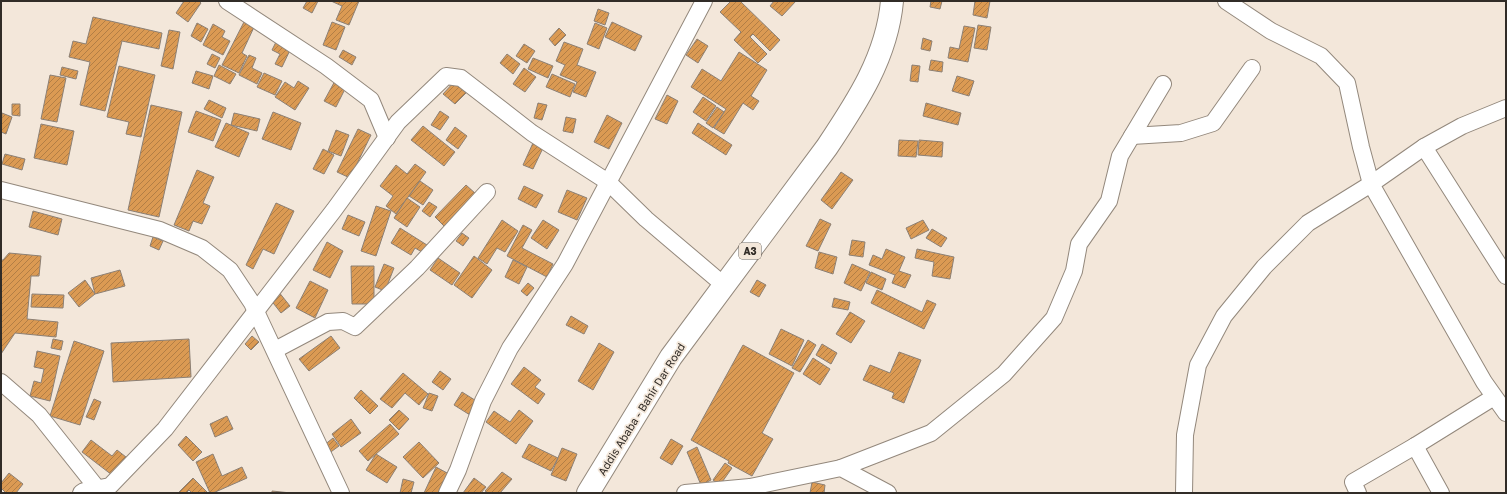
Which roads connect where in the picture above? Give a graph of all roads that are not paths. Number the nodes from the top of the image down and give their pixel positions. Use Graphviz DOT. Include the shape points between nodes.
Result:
graph roads {
  1 [pos="227,1"];
  2 [pos="704,1"];
  3 [pos="892,1"];
  4 [pos="1226,1"];
  5 [pos="1252,68"];
  6 [pos="1163,84"];
  7 [pos="1506,108"];
  8 [pos="1132,136"];
  9 [pos="387,138"];
  10 [pos="1424,147"];
  11 [pos="608,182"];
  12 [pos="1371,184"];
  13 [pos="1,190"];
  14 [pos="487,192"];
  15 [pos="1506,276"];
  16 [pos="725,286"];
  17 [pos="256,311"];
  18 [pos="275,350"];
  19 [pos="1,382"];
  20 [pos="1494,397"];
  21 [pos="1506,413"];
  22 [pos="1415,446"];
  23 [pos="841,468"];
  24 [pos="752,490"];
  25 [pos="99,491"];
  26 [pos="81,493"];
  27 [pos="340,493"];
  28 [pos="447,493"];
  29 [pos="588,493"];
  30 [pos="685,493"];
  31 [pos="888,493"];
  32 [pos="1184,493"];
  33 [pos="1358,493"];
  34 [pos="1441,493"];
  1 -- 9 [label="street" via="326,66 371,100"];
  2 -- 11 [label="street"];
  3 -- 16 [label="highway, Addis Ababa - Bahir Dar Road / A3" via="887,35 879,58 850,111 827,147"];
  4 -- 12 [label="street" via="1271,31 1321,56 1346,83"];
  5 -- 8 [label="street" via="1213,123 1181,133"];
  6 -- 8 [label="street"];
  7 -- 10 [label="street" via="1462,126"];
  8 -- 23 [label="street" via="1120,156 1110,201 1079,244 1074,271 1054,318 1004,374 931,433"];
  9 -- 11 [label="street" via="398,122 446,76 461,78 532,133"];
  9 -- 17 [label="street"];
  10 -- 12 [label="street"];
  10 -- 15 [label="street"];
  11 -- 16 [label="street" via="646,219"];
  11 -- 28 [label="street" via="565,264 507,355 483,402"];
  12 -- 20 [label="street"];
  12 -- 32 [label="street" via="1308,223 1264,267 1224,316 1198,365 1185,435"];
  13 -- 17 [label="street" via="160,230 202,248 230,270"];
  14 -- 18 [label="street" via="417,268 355,327 343,321 328,322"];
  16 -- 29 [label="highway, Addis Ababa - Bahir Dar Road / A3" via="672,357"];
  17 -- 18 [label="street"];
  17 -- 25 [label="street" via="165,428 110,486"];
  18 -- 27 [label="street"];
  19 -- 25 [label="street" via="39,415"];
  20 -- 21 [label="street"];
  20 -- 22 [label="street"];
  22 -- 33 [label="street" via="1353,482"];
  22 -- 34 [label="street"];
  23 -- 24 [label="street"];
  23 -- 31 [label="street"];
  24 -- 30 [label="street"];
  25 -- 26 [label="street"];
}
